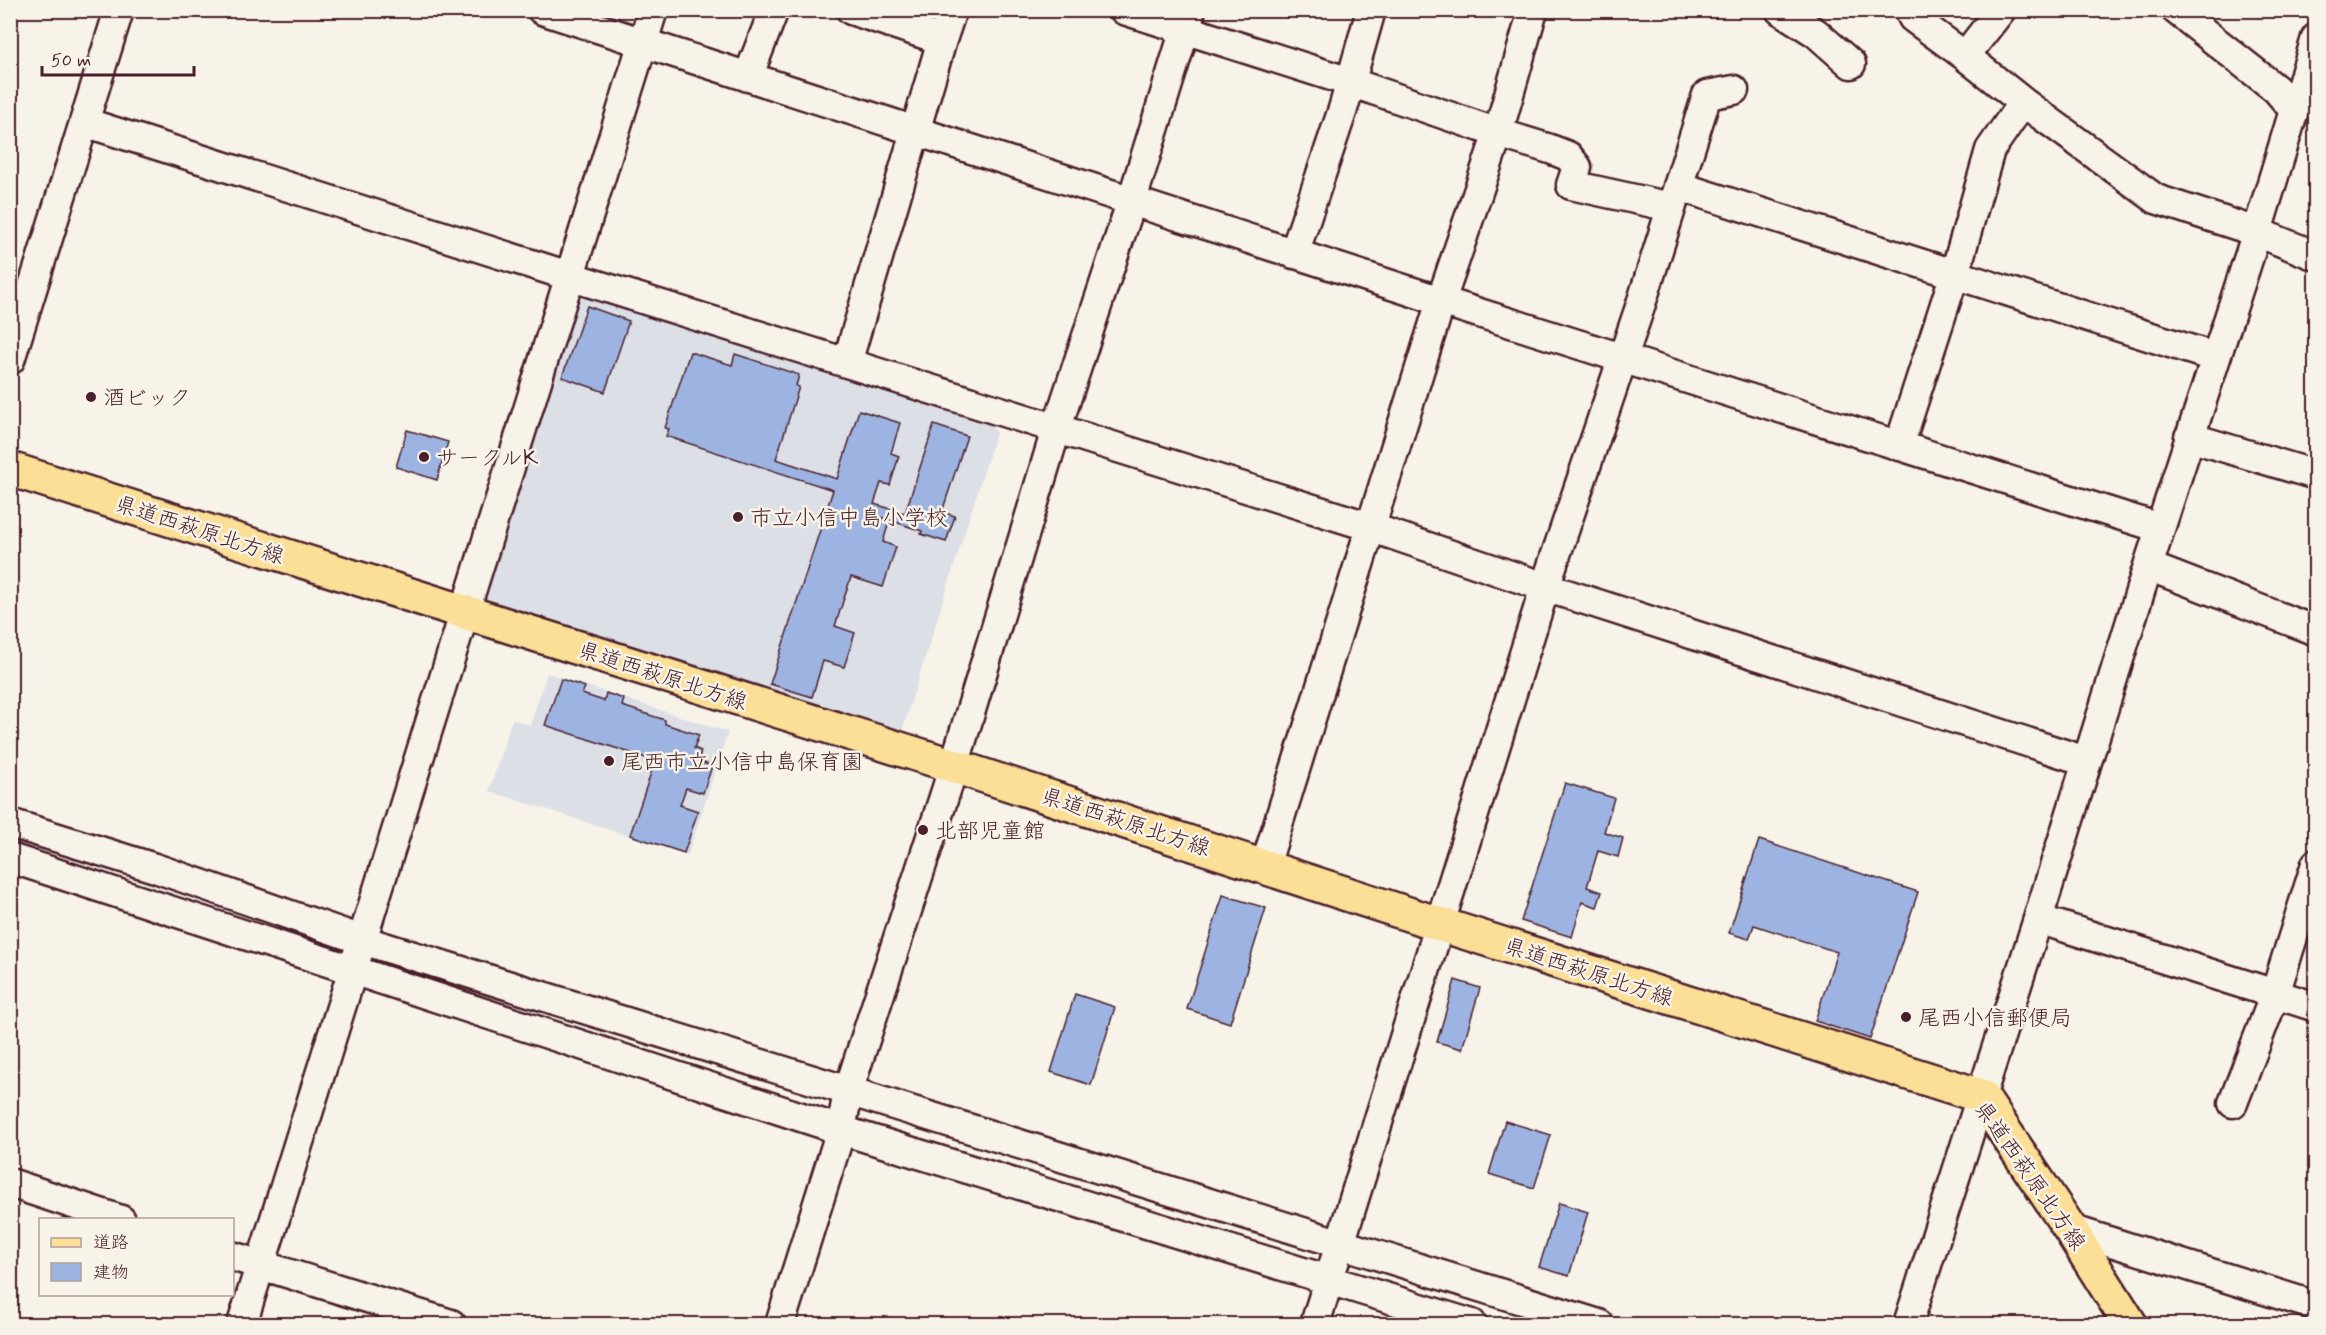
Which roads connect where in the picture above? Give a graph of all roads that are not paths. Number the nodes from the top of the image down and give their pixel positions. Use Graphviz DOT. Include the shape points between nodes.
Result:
graph roads {
  1 [pos="118,10"];
  2 [pos="542,10"];
  3 [pos="653,10"];
  4 [pos="774,10"];
  5 [pos="851,10"];
  6 [pos="952,10"];
  7 [pos="1124,10"];
  8 [pos="1371,10"];
  9 [pos="1533,10"];
  10 [pos="1780,10"];
  11 [pos="1909,10"];
  12 [pos="2001,10"];
  13 [pos="2176,10"];
  14 [pos="1188,20"];
  15 [pos="2316,38"];
  16 [pos="942,40"];
  17 [pos="644,43"];
  18 [pos="1965,56"];
  19 [pos="1851,64"];
  20 [pos="748,78"];
  21 [pos="1350,82"];
  22 [pos="1734,90"];
  23 [pos="2023,102"];
  24 [pos="2293,108"];
  25 [pos="84,122"];
  26 [pos="915,131"];
  27 [pos="1498,134"];
  28 [pos="1675,196"];
  29 [pos="1132,200"];
  30 [pos="2257,232"];
  31 [pos="1294,254"];
  32 [pos="2316,256"];
  33 [pos="1955,273"];
  34 [pos="569,276"];
  35 [pos="1441,302"];
  36 [pos="2214,357"];
  37 [pos="1622,358"];
  38 [pos="10,360"];
  39 [pos="847,363"];
  40 [pos="1056,430"];
  41 [pos="2189,437"];
  42 [pos="1899,446"];
  43 [pos="10,469"];
  44 [pos="2316,475"];
  45 [pos="1372,528"];
  46 [pos="2160,528"];
  47 [pos="2148,566"];
  48 [pos="1545,587"];
  49 [pos="464,612"];
  50 [pos="2316,631"];
  51 [pos="2086,761"];
  52 [pos="954,766"];
  53 [pos="10,823"];
  54 [pos="10,858"];
  55 [pos="2316,864"];
  56 [pos="1265,866"];
  57 [pos="2038,919"];
  58 [pos="1439,924"];
  59 [pos="362,939"];
  60 [pos="352,971"];
  61 [pos="2275,994"];
  62 [pos="2316,1007"];
  63 [pos="848,1092"];
  64 [pos="1981,1096"];
  65 [pos="2233,1103"];
  66 [pos="842,1130"];
  67 [pos="10,1183"];
  68 [pos="115,1218"];
  69 [pos="2070,1229"];
  70 [pos="1339,1243"];
  71 [pos="234,1257"];
  72 [pos="260,1265"];
  73 [pos="1328,1280"];
  74 [pos="2316,1306"];
  75 [pos="242,1324"];
  76 [pos="451,1324"];
  77 [pos="780,1324"];
  78 [pos="1315,1324"];
  79 [pos="1472,1324"];
  80 [pos="1599,1324"];
  81 [pos="1908,1324"];
  82 [pos="2130,1324"];
  1 -- 25 [label="street"];
  2 -- 17 [label="street"];
  3 -- 17 [label="street"];
  4 -- 20 [label="street"];
  5 -- 16 [label="street"];
  6 -- 16 [label="street"];
  7 -- 14 [label="street"];
  8 -- 21 [label="street"];
  9 -- 27 [label="street"];
  10 -- 19 [label="street" via="1816,33"];
  11 -- 18 [label="street" via="1913,18"];
  12 -- 18 [label="street"];
  13 -- 24 [label="street" via="2276,89"];
  14 -- 21 [label="street"];
  14 -- 29 [label="street"];
  15 -- 24 [label="street"];
  16 -- 26 [label="street"];
  17 -- 20 [label="street"];
  17 -- 34 [label="street"];
  18 -- 23 [label="street"];
  20 -- 26 [label="street"];
  21 -- 27 [label="street"];
  21 -- 31 [label="street"];
  22 -- 28 [label="street" via="1707,94"];
  23 -- 30 [label="street" via="2156,199"];
  23 -- 33 [label="street" via="1990,150"];
  24 -- 30 [label="street"];
  25 -- 34 [label="street"];
  25 -- 38 [label="street"];
  26 -- 29 [label="street"];
  26 -- 39 [label="street"];
  27 -- 28 [label="street" via="1568,156 1577,167 1571,185"];
  27 -- 35 [label="street"];
  28 -- 33 [label="street"];
  28 -- 37 [label="street"];
  29 -- 31 [label="street"];
  29 -- 40 [label="street"];
  30 -- 32 [label="street"];
  30 -- 36 [label="street"];
  31 -- 35 [label="street"];
  33 -- 36 [label="street"];
  33 -- 42 [label="street"];
  34 -- 39 [label="street"];
  34 -- 49 [label="street"];
  35 -- 37 [label="street"];
  35 -- 45 [label="street"];
  36 -- 41 [label="street"];
  37 -- 42 [label="street"];
  37 -- 48 [label="street"];
  39 -- 40 [label="street"];
  40 -- 45 [label="street"];
  40 -- 52 [label="street"];
  41 -- 44 [label="street"];
  41 -- 46 [label="street"];
  42 -- 46 [label="street"];
  43 -- 49 [label="main road, 県道西萩原北方線"];
  45 -- 48 [label="street"];
  45 -- 56 [label="street"];
  46 -- 47 [label="street"];
  47 -- 50 [label="street"];
  47 -- 51 [label="street"];
  48 -- 51 [label="street"];
  48 -- 58 [label="street"];
  49 -- 52 [label="main road, 県道西萩原北方線"];
  49 -- 59 [label="street"];
  51 -- 57 [label="street"];
  52 -- 56 [label="main road, 県道西萩原北方線"];
  52 -- 63 [label="street"];
  53 -- 59 [label="street"];
  54 -- 60 [label="street"];
  55 -- 61 [label="street"];
  56 -- 58 [label="main road, 県道西萩原北方線"];
  57 -- 61 [label="street"];
  57 -- 64 [label="street"];
  58 -- 64 [label="main road, 県道西萩原北方線"];
  58 -- 70 [label="street"];
  59 -- 60 [label="street"];
  59 -- 63 [label="street"];
  60 -- 66 [label="street"];
  60 -- 72 [label="street"];
  61 -- 62 [label="street"];
  61 -- 65 [label="street"];
  63 -- 66 [label="street"];
  63 -- 70 [label="street"];
  64 -- 69 [label="main road, 県道西萩原北方線"];
  64 -- 81 [label="street"];
  66 -- 73 [label="street"];
  66 -- 77 [label="street"];
  67 -- 68 [label="street"];
  69 -- 74 [label="street"];
  69 -- 82 [label="main road, 県道西萩原北方線"];
  70 -- 73 [label="street"];
  70 -- 80 [label="street"];
  71 -- 72 [label="street"];
  72 -- 75 [label="street"];
  72 -- 76 [label="street"];
  73 -- 78 [label="street"];
  73 -- 79 [label="street"];
}
